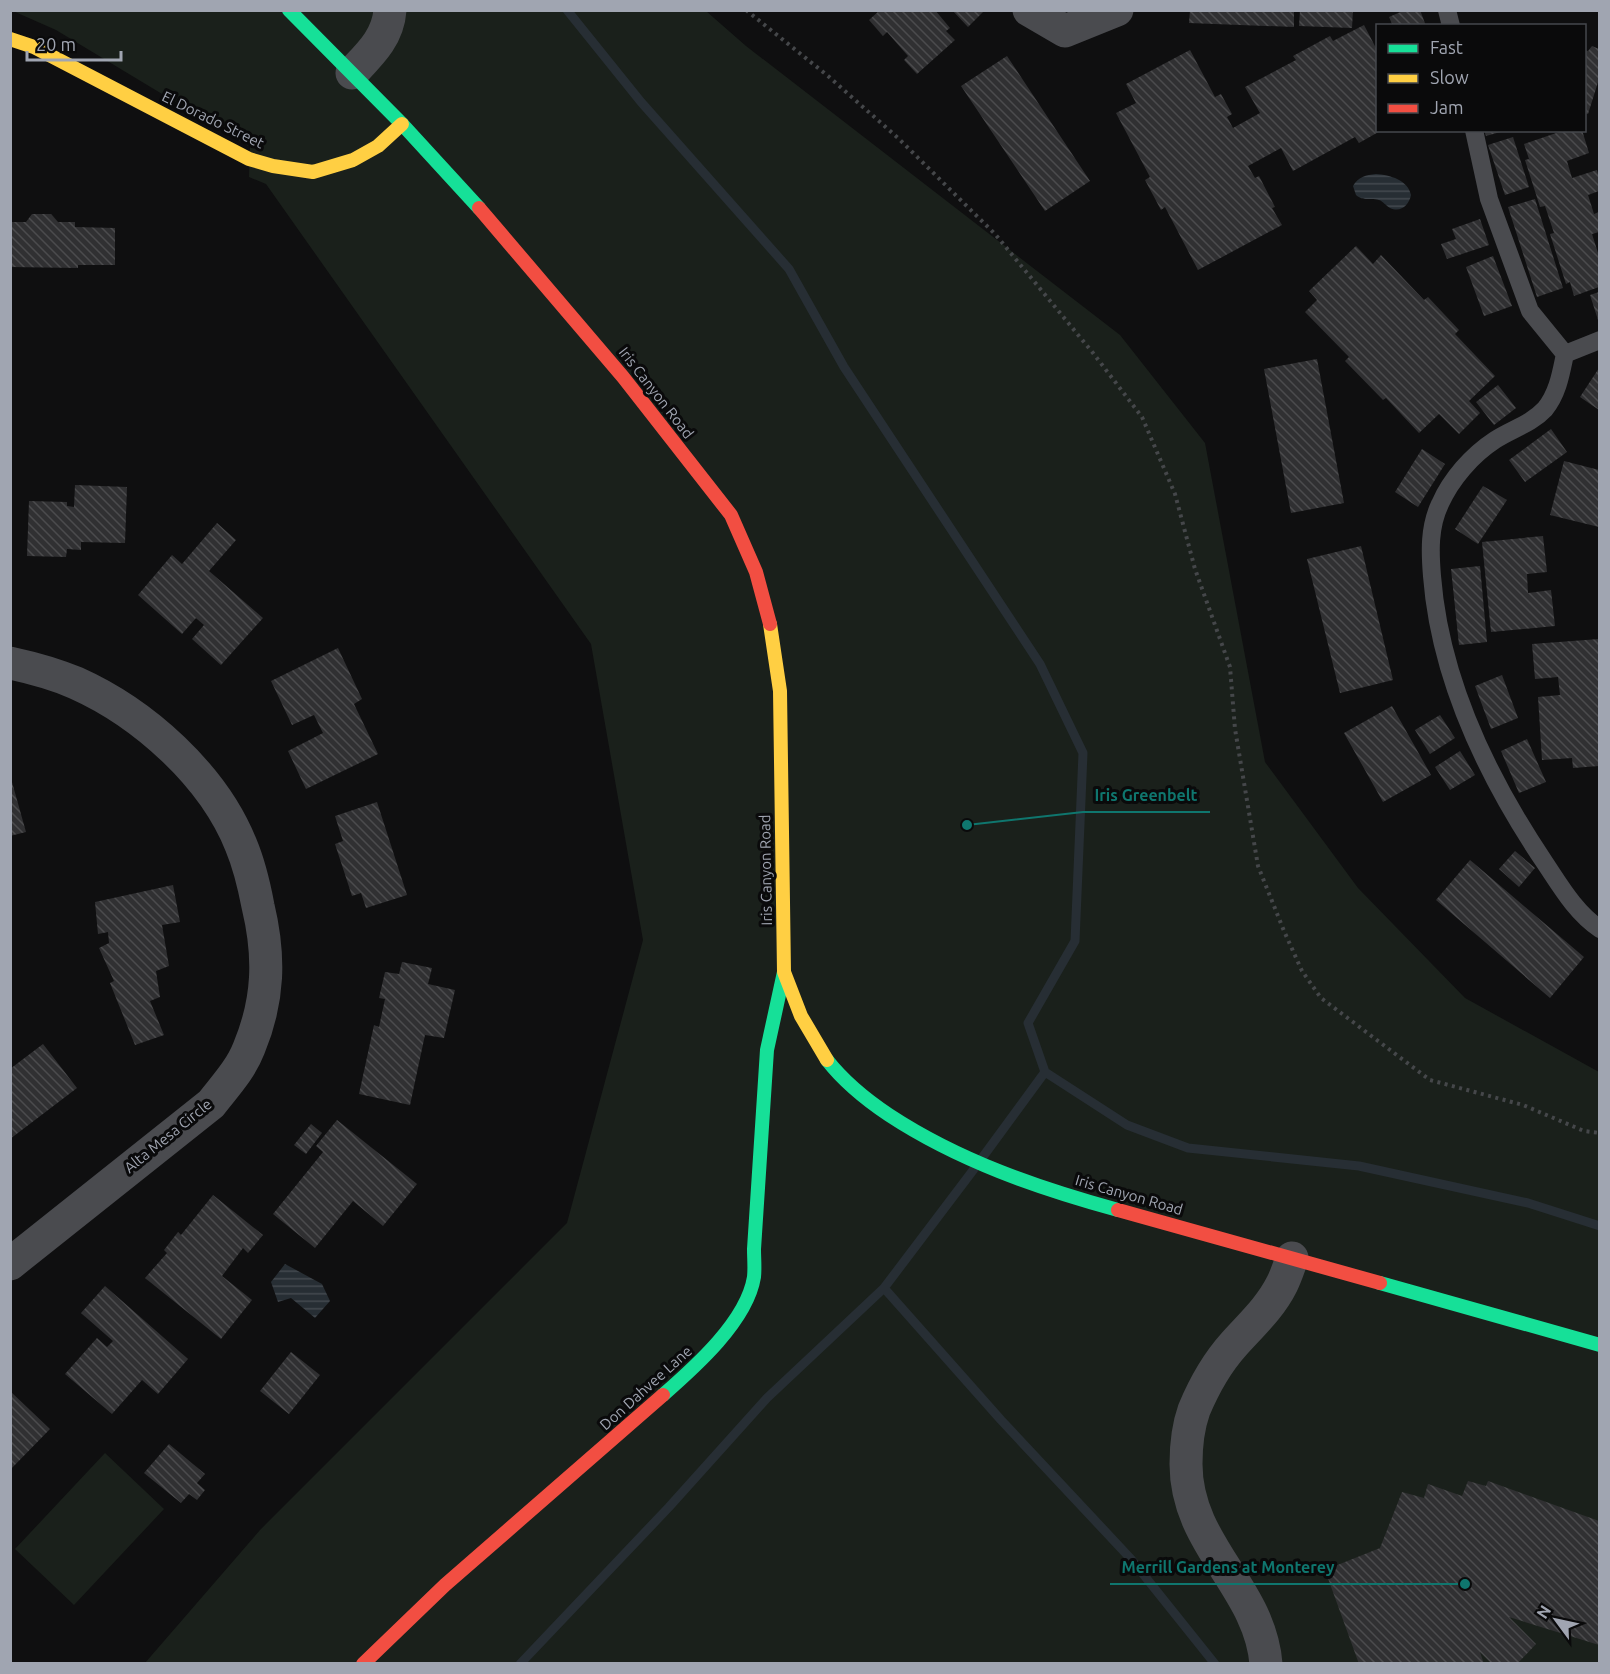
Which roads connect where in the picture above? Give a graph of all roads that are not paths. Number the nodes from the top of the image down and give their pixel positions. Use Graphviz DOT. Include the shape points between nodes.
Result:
graph roads {
  1 [pos="289,10"];
  2 [pos="390,10"];
  3 [pos="1029,10"];
  4 [pos="1117,10"];
  5 [pos="10,39"];
  6 [pos="352,73"];
  7 [pos="402,124"];
  8 [pos="1474,132"];
  9 [pos="1599,340"];
  10 [pos="1565,354"];
  11 [pos="10,663"];
  12 [pos="1599,929"];
  13 [pos="784,972"];
  14 [pos="1292,1258"];
  15 [pos="10,1264"];
  16 [pos="1599,1345"];
  17 [pos="363,1664"];
  18 [pos="1266,1664"];
  1 -- 6 [label="street, Iris Canyon Road"];
  2 -- 6 [label="street" via="380,43"];
  3 -- 4 [label="street" via="1065,31"];
  5 -- 7 [label="street, El Dorado Street" via="34,47 249,159 273,166 313,172 353,160 378,146"];
  6 -- 7 [label="street, Iris Canyon Road"];
  7 -- 13 [label="street, Iris Canyon Road" via="465,190 623,377 731,515 756,572 772,633 780,691"];
  8 -- 10 [label="lane" via="1489,199 1530,312"];
  9 -- 10 [label="lane"];
  10 -- 12 [label="lane" via="1560,380 1546,408 1482,450 1459,474 1439,505 1431,538 1433,596 1455,688 1473,735 1524,832 1572,903"];
  11 -- 15 [label="street, Alta Mesa Circle" via="76,683 113,703 147,726 206,786 241,844 263,926 267,967 262,1013 249,1050 211,1104"];
  13 -- 14 [label="street, Iris Canyon Road" via="796,1008 816,1045 846,1083 897,1121 950,1152 1098,1206"];
  13 -- 17 [label="street, Don Dahvee Lane" via="767,1050 754,1278 743,1309 701,1362 445,1585"];
  14 -- 16 [label="street, Iris Canyon Road"];
  14 -- 18 [label="street" via="1275,1296 1216,1366 1204,1388 1193,1413 1186,1453 1195,1514 1257,1622"];
}
